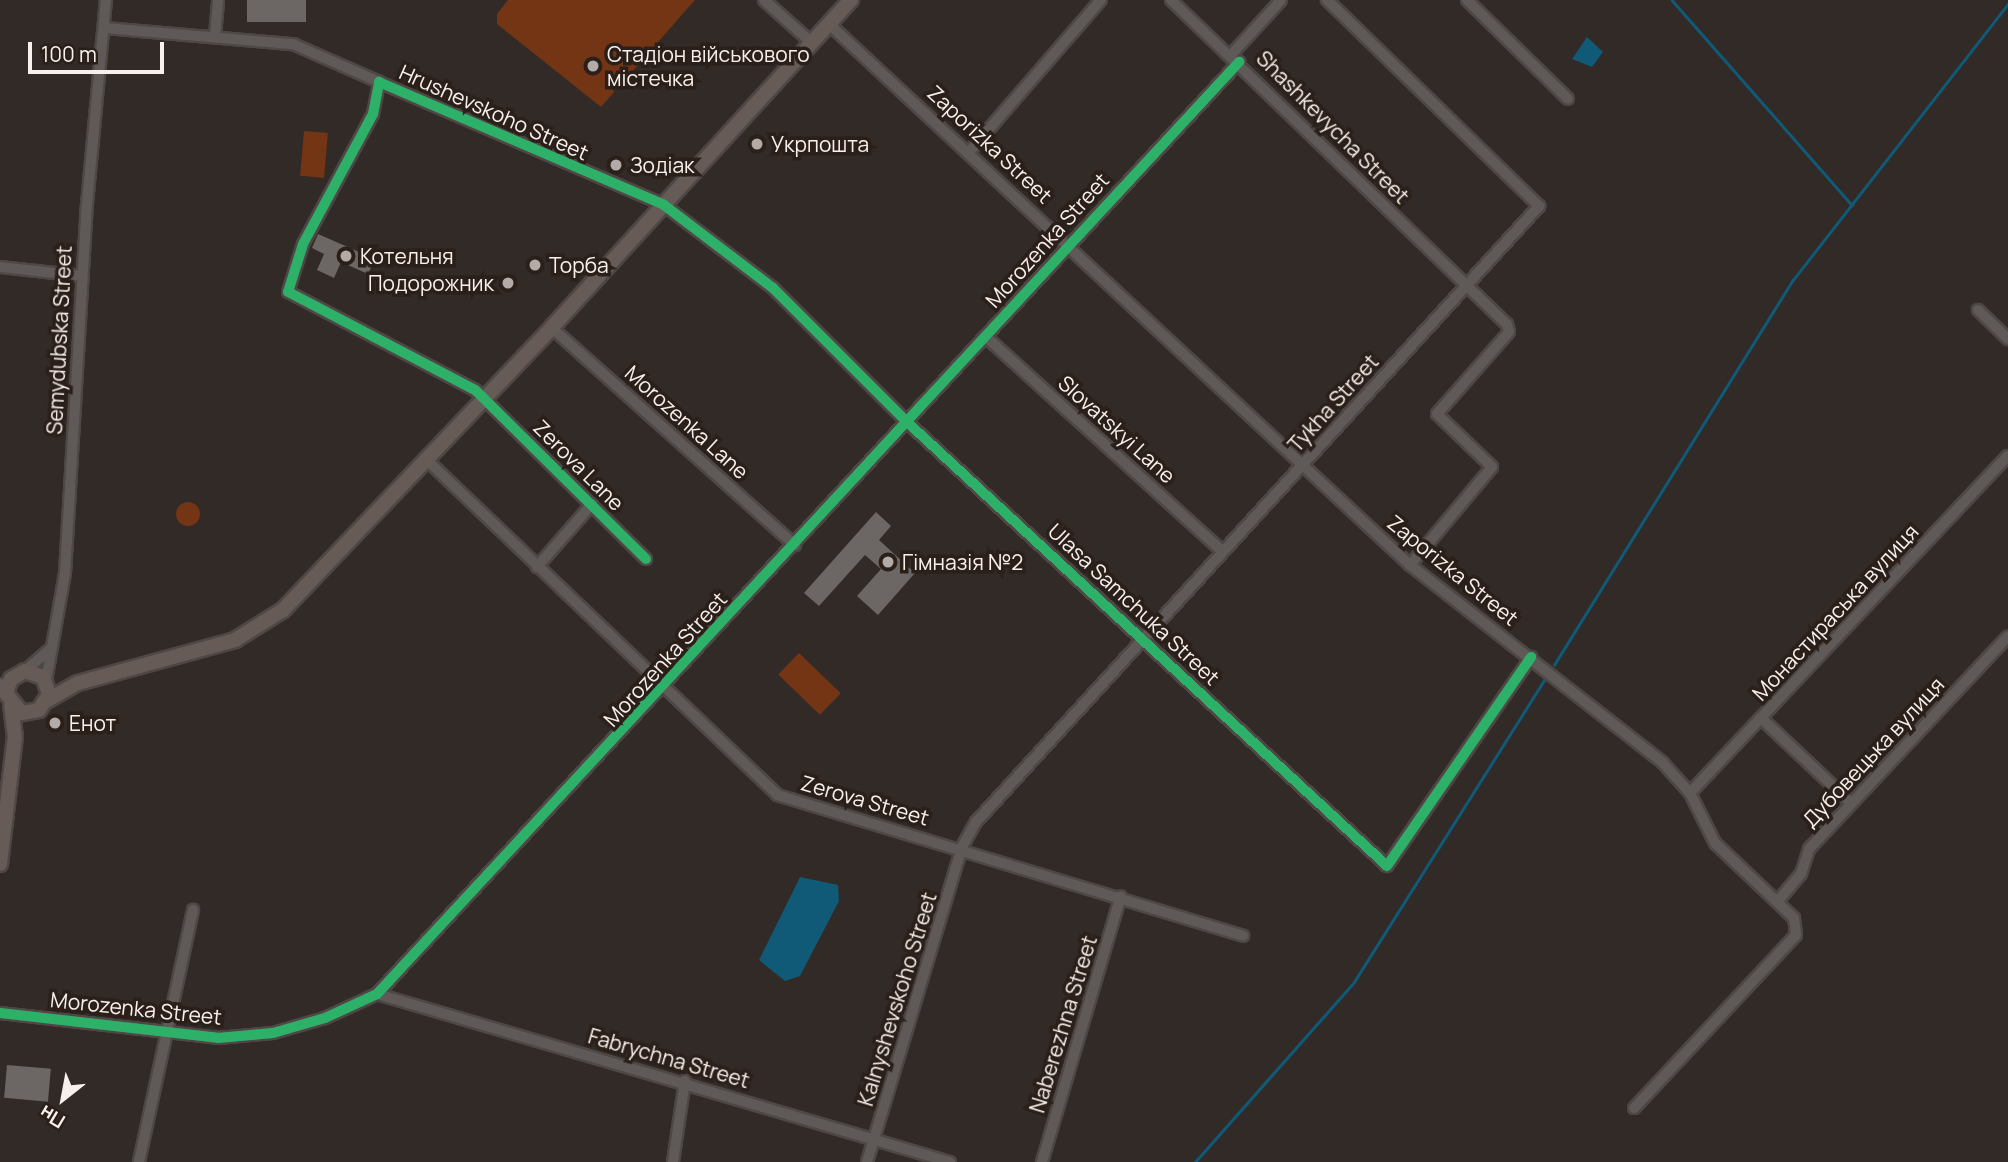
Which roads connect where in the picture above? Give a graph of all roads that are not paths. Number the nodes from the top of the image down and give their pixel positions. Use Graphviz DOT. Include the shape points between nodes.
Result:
graph roads {
  1 [pos="106,0"];
  2 [pos="218,0"];
  3 [pos="764,0"];
  4 [pos="851,0"];
  5 [pos="1101,0"];
  6 [pos="1171,0"];
  7 [pos="1281,0"];
  8 [pos="1327,0"];
  9 [pos="1467,0"];
  10 [pos="830,24"];
  11 [pos="105,28"];
  12 [pos="215,36"];
  13 [pos="811,43"];
  14 [pos="1235,59"];
  15 [pos="379,82"];
  16 [pos="1568,99"];
  17 [pos="970,151"];
  18 [pos="664,205"];
  19 [pos="1069,243"];
  20 [pos="0,267"];
  21 [pos="82,275"];
  22 [pos="1465,285"];
  23 [pos="1978,310"];
  24 [pos="552,328"];
  25 [pos="985,336"];
  26 [pos="2008,339"];
  27 [pos="484,398"];
  28 [pos="906,421"];
  29 [pos="2008,456"];
  30 [pos="428,461"];
  31 [pos="1304,464"];
  32 [pos="592,505"];
  33 [pos="795,545"];
  34 [pos="1222,551"];
  35 [pos="646,559"];
  36 [pos="1410,565"];
  37 [pos="537,567"];
  38 [pos="2008,636"];
  39 [pos="1144,639"];
  40 [pos="49,650"];
  41 [pos="1531,657"];
  42 [pos="21,672"];
  43 [pos="0,674"];
  44 [pos="46,681"];
  45 [pos="78,684"];
  46 [pos="665,689"];
  47 [pos="6,695"];
  48 [pos="48,700"];
  49 [pos="36,712"];
  50 [pos="1761,718"];
  51 [pos="14,750"];
  52 [pos="1690,793"];
  53 [pos="1851,803"];
  54 [pos="962,847"];
  55 [pos="0,864"];
  56 [pos="1122,896"];
  57 [pos="1778,901"];
  58 [pos="193,910"];
  59 [pos="1243,936"];
  60 [pos="377,994"];
  61 [pos="0,1013"];
  62 [pos="167,1033"];
  63 [pos="685,1082"];
  64 [pos="1634,1108"];
  65 [pos="875,1138"];
  66 [pos="139,1162"];
  67 [pos="673,1162"];
  68 [pos="867,1162"];
  69 [pos="950,1162"];
  70 [pos="1042,1162"];
  1 -- 11 [label="street, Semydubska Street"];
  2 -- 12 [label="street"];
  3 -- 13 [label="street"];
  4 -- 10 [label="main road"];
  5 -- 17 [label="street"];
  6 -- 14 [label="street, Shashkevycha Street"];
  7 -- 14 [label="street, Morozenka Street"];
  8 -- 22 [label="street, Tykha Street" via="1539,205"];
  9 -- 16 [label="street"];
  10 -- 13 [label="main road"];
  10 -- 17 [label="street, Zaporizka Street"];
  11 -- 12 [label="street, Hrushevskoho Street"];
  11 -- 21 [label="street, Semydubska Street"];
  12 -- 15 [label="street, Hrushevskoho Street" via="293,44"];
  13 -- 18 [label="main road"];
  14 -- 19 [label="street, Morozenka Street"];
  14 -- 22 [label="street, Shashkevycha Street"];
  15 -- 18 [label="street, Hrushevskoho Street"];
  15 -- 27 [label="street, Hrushevskoho Street" via="373,114 303,244 288,292"];
  17 -- 19 [label="street, Zaporizka Street"];
  18 -- 24 [label="main road"];
  18 -- 28 [label="street, Ulasa Samchuka Street" via="773,288"];
  19 -- 25 [label="street, Morozenka Street"];
  19 -- 31 [label="street, Zaporizka Street"];
  20 -- 21 [label="street"];
  21 -- 40 [label="street, Semydubska Street" via="65,573"];
  22 -- 31 [label="street, Tykha Street"];
  22 -- 36 [label="street, Shashkevycha Street" via="1507,324 1509,332 1437,414 1492,467"];
  23 -- 26 [label="street"];
  24 -- 27 [label="main road"];
  24 -- 33 [label="street, Morozenka Lane"];
  25 -- 28 [label="street, Morozenka Street"];
  25 -- 34 [label="street, Slovatskyi Lane"];
  27 -- 30 [label="main road"];
  27 -- 32 [label="street, Zerova Lane"];
  28 -- 33 [label="street, Morozenka Street"];
  28 -- 39 [label="street, Ulasa Samchuka Street"];
  29 -- 50 [label="street, Монастираська вулиця"];
  30 -- 37 [label="street, Zerova Street"];
  30 -- 45 [label="main road" via="257,629 178,659"];
  31 -- 34 [label="street, Tykha Street"];
  31 -- 36 [label="street, Zaporizka Street"];
  32 -- 35 [label="street, Zerova Lane"];
  32 -- 37 [label="street, Zerova Lane"];
  33 -- 46 [label="street, Morozenka Street"];
  34 -- 39 [label="street, Tykha Street"];
  36 -- 41 [label="street, Zaporizka Street"];
  37 -- 46 [label="street, Zerova Street"];
  38 -- 53 [label="street, Дубовецька вулиця"];
  39 -- 41 [label="street, Ulasa Samchuka Street" via="1387,866"];
  39 -- 54 [label="street, Tykha Street" via="976,822"];
  40 -- 42 [label="street"];
  40 -- 44 [label="street, Semydubska Street"];
  41 -- 52 [label="street, Zaporizka Street" via="1633,735"];
  42 -- 43 [label="main road"];
  42 -- 44 [label="main road"];
  42 -- 47 [label="main road"];
  44 -- 45 [label="main road"];
  44 -- 48 [label="main road"];
  45 -- 48 [label="main road"];
  46 -- 54 [label="street, Zerova Street" via="777,795"];
  46 -- 60 [label="street, Morozenka Street"];
  47 -- 49 [label="main road" via="22,713"];
  47 -- 51 [label="main road"];
  48 -- 49 [label="main road"];
  49 -- 51 [label="main road"];
  50 -- 52 [label="street, Монастираська вулиця"];
  50 -- 53 [label="street"];
  51 -- 55 [label="main road"];
  52 -- 57 [label="street, Zaporizka Street" via="1715,842"];
  53 -- 57 [label="street, Дубовецька вулиця" via="1809,849 1801,874"];
  54 -- 56 [label="street, Zerova Street"];
  54 -- 65 [label="street, Kalnyshevskoho Street"];
  56 -- 59 [label="street, Zerova Street"];
  56 -- 70 [label="street, Naberezhna Street"];
  57 -- 64 [label="street, Zaporizka Street" via="1798,923 1796,935"];
  58 -- 62 [label="street"];
  60 -- 62 [label="street, Morozenka Street" via="325,1018 273,1033 218,1038"];
  60 -- 63 [label="street, Fabrychna Street"];
  61 -- 62 [label="street, Morozenka Street"];
  62 -- 66 [label="street"];
  63 -- 65 [label="street, Fabrychna Street"];
  63 -- 67 [label="street"];
  65 -- 68 [label="street, Kalnyshevskoho Street"];
  65 -- 69 [label="street, Fabrychna Street"];
}
